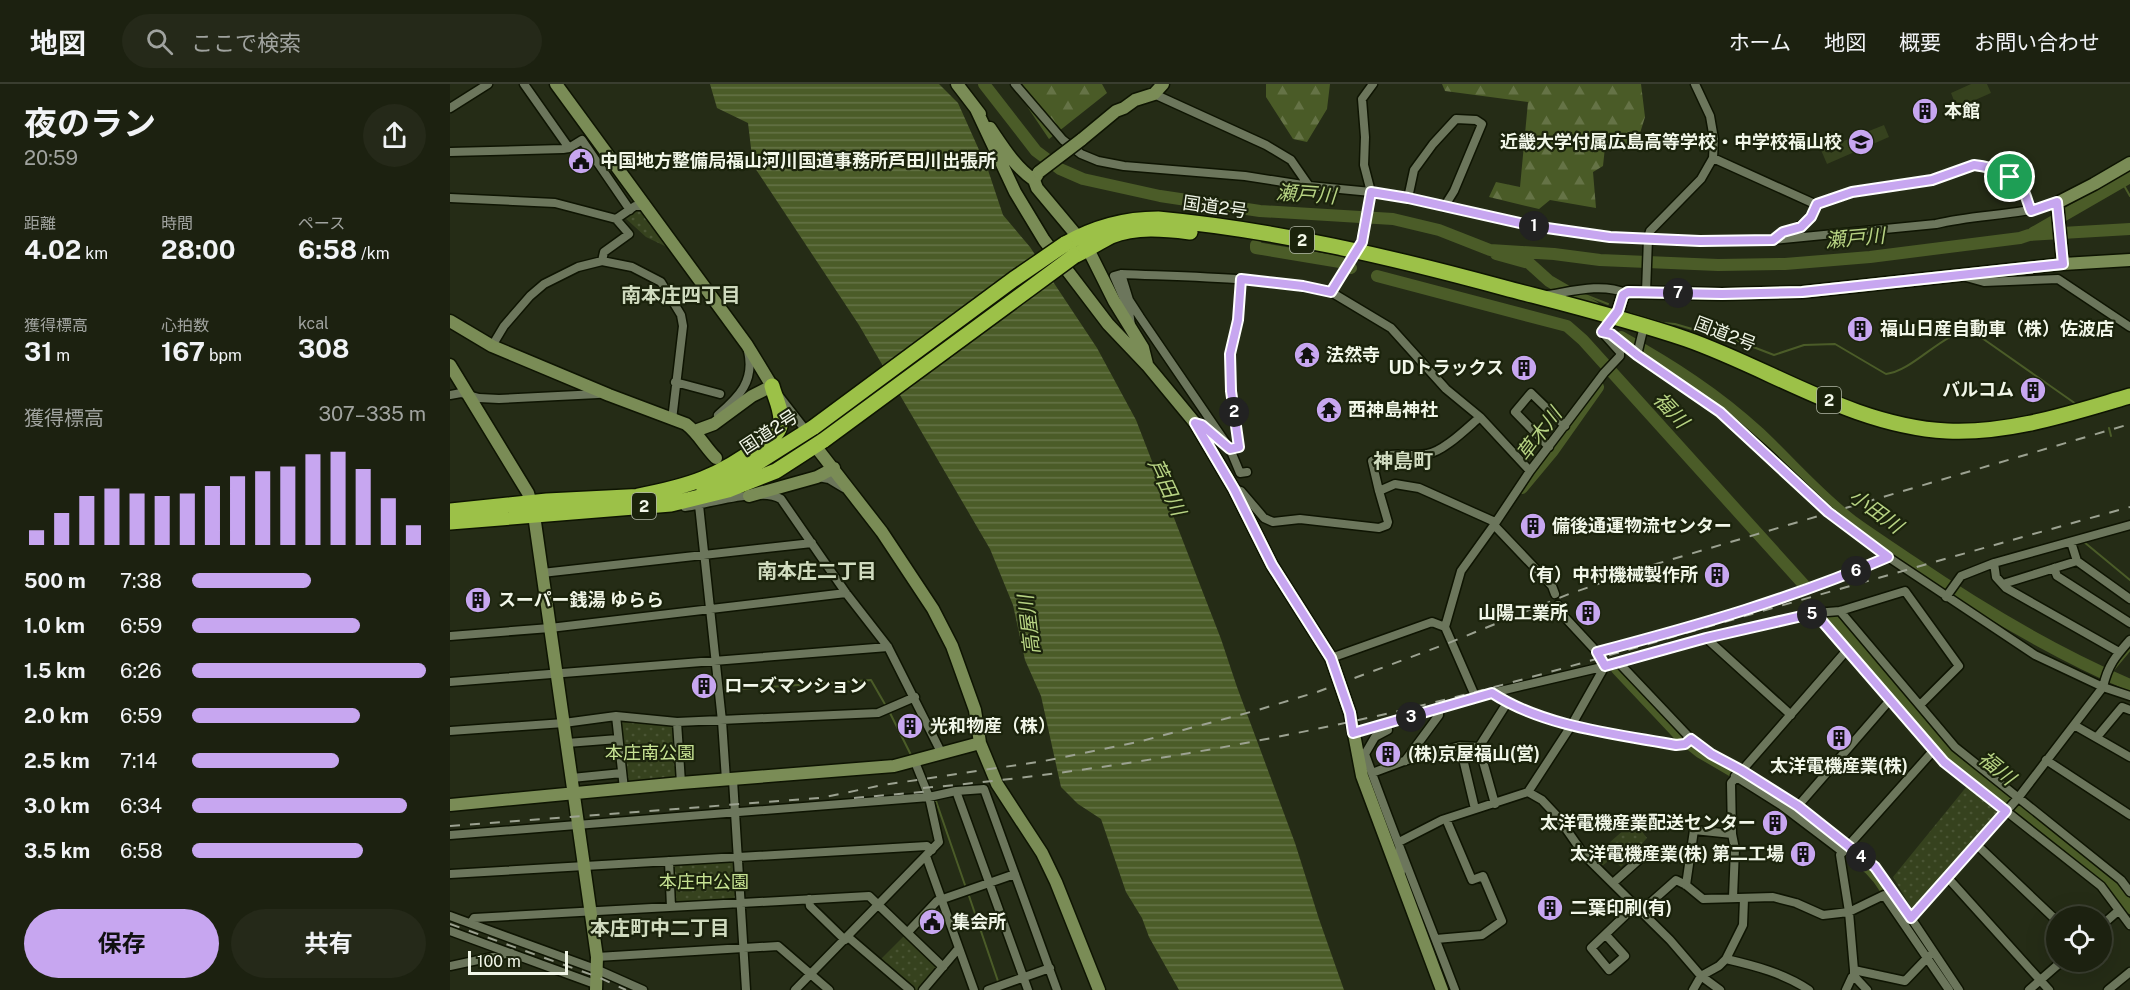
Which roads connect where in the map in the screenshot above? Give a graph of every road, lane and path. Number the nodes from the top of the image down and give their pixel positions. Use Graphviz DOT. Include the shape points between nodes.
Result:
graph roads {
  1 [pos="488,84"];
  2 [pos="524,84"];
  3 [pos="556,84"];
  4 [pos="957,84"];
  5 [pos="1016,84"];
  6 [pos="1163,84"];
  7 [pos="1373,84"];
  8 [pos="1695,84"];
  9 [pos="1154,94"];
  10 [pos="450,108"];
  11 [pos="976,109"];
  12 [pos="569,148"];
  13 [pos="994,150"];
  14 [pos="450,152"];
  15 [pos="1009,155"];
  16 [pos="1713,158"];
  17 [pos="2130,163"];
  18 [pos="1036,176"];
  19 [pos="1309,186"];
  20 [pos="1371,194"];
  21 [pos="450,198"];
  22 [pos="1408,198"];
  23 [pos="1817,204"];
  24 [pos="2057,205"];
  25 [pos="644,206"];
  26 [pos="1444,207"];
  27 [pos="630,210"];
  28 [pos="2031,211"];
  29 [pos="616,219"];
  30 [pos="1648,239"];
  31 [pos="1773,240"];
  32 [pos="1076,247"];
  33 [pos="1353,256"];
  34 [pos="2130,260"];
  35 [pos="602,261"];
  36 [pos="2063,261"];
  37 [pos="1120,274"];
  38 [pos="1960,275"];
  39 [pos="1241,279"];
  40 [pos="1646,289"];
  41 [pos="1331,292"];
  42 [pos="1626,293"];
  43 [pos="1539,297"];
  44 [pos="450,321"];
  45 [pos="1608,324"];
  46 [pos="2130,327"];
  47 [pos="1131,330"];
  48 [pos="1642,334"];
  49 [pos="747,345"];
  50 [pos="492,346"];
  51 [pos="1637,354"];
  52 [pos="450,365"];
  53 [pos="1147,365"];
  54 [pos="675,382"];
  55 [pos="772,386"];
  56 [pos="720,394"];
  57 [pos="450,395"];
  58 [pos="609,395"];
  59 [pos="469,396"];
  60 [pos="2130,396"];
  61 [pos="2130,405"];
  62 [pos="1480,417"];
  63 [pos="672,420"];
  64 [pos="1195,423"];
  65 [pos="714,424"];
  66 [pos="1565,426"];
  67 [pos="811,429"];
  68 [pos="695,431"];
  69 [pos="820,443"];
  70 [pos="1549,447"];
  71 [pos="1230,449"];
  72 [pos="716,458"];
  73 [pos="834,468"];
  74 [pos="1530,471"];
  75 [pos="1247,472"];
  76 [pos="817,477"];
  77 [pos="1234,489"];
  78 [pos="1379,491"];
  79 [pos="635,496"];
  80 [pos="749,496"];
  81 [pos="862,504"];
  82 [pos="699,506"];
  83 [pos="450,511"];
  84 [pos="533,513"];
  85 [pos="450,522"];
  86 [pos="1494,523"];
  87 [pos="2130,525"];
  88 [pos="2071,542"];
  89 [pos="812,543"];
  90 [pos="707,555"];
  91 [pos="1888,557"];
  92 [pos="2077,561"];
  93 [pos="1994,563"];
  94 [pos="2054,568"];
  95 [pos="542,573"];
  96 [pos="2003,584"];
  97 [pos="846,593"];
  98 [pos="1556,594"];
  99 [pos="1947,596"];
  100 [pos="2130,599"];
  101 [pos="1558,605"];
  102 [pos="712,608"];
  103 [pos="1840,611"];
  104 [pos="1815,613"];
  105 [pos="2130,622"];
  106 [pos="1445,627"];
  107 [pos="550,628"];
  108 [pos="450,636"];
  109 [pos="1706,638"];
  110 [pos="2130,640"];
  111 [pos="888,647"];
  112 [pos="1847,650"];
  113 [pos="1597,652"];
  114 [pos="2120,652"];
  115 [pos="1331,658"];
  116 [pos="718,660"];
  117 [pos="1619,663"];
  118 [pos="1605,666"];
  119 [pos="557,672"];
  120 [pos="450,682"];
  121 [pos="2103,686"];
  122 [pos="1492,693"];
  123 [pos="2130,696"];
  124 [pos="915,697"];
  125 [pos="1476,698"];
  126 [pos="1890,700"];
  127 [pos="1507,703"];
  128 [pos="1920,705"];
  129 [pos="1439,710"];
  130 [pos="2130,710"];
  131 [pos="1791,715"];
  132 [pos="616,716"];
  133 [pos="722,721"];
  134 [pos="677,722"];
  135 [pos="564,723"];
  136 [pos="1387,723"];
  137 [pos="2074,725"];
  138 [pos="1571,726"];
  139 [pos="450,731"];
  140 [pos="1353,733"];
  141 [pos="2097,737"];
  142 [pos="618,739"];
  143 [pos="1689,741"];
  144 [pos="567,743"];
  145 [pos="980,743"];
  146 [pos="1460,746"];
  147 [pos="1479,747"];
  148 [pos="1933,751"];
  149 [pos="941,752"];
  150 [pos="2130,757"];
  151 [pos="2046,760"];
  152 [pos="1404,761"];
  153 [pos="915,762"];
  154 [pos="622,773"];
  155 [pos="1738,773"];
  156 [pos="1367,775"];
  157 [pos="572,778"];
  158 [pos="729,780"];
  159 [pos="681,783"];
  160 [pos="624,789"];
  161 [pos="956,790"];
  162 [pos="1528,792"];
  163 [pos="574,794"];
  164 [pos="929,796"];
  165 [pos="2017,799"];
  166 [pos="1495,804"];
  167 [pos="450,805"];
  168 [pos="1798,806"];
  169 [pos="1475,809"];
  170 [pos="2007,810"];
  171 [pos="734,813"];
  172 [pos="2130,815"];
  173 [pos="1446,819"];
  174 [pos="579,825"];
  175 [pos="1732,834"];
  176 [pos="450,835"];
  177 [pos="1399,842"];
  178 [pos="1977,844"];
  179 [pos="1651,849"];
  180 [pos="1846,849"];
  181 [pos="929,853"];
  182 [pos="738,857"];
  183 [pos="669,861"];
  184 [pos="584,865"];
  185 [pos="450,874"];
  186 [pos="1015,874"];
  187 [pos="1948,878"];
  188 [pos="989,883"];
  189 [pos="1613,883"];
  190 [pos="1401,884"];
  191 [pos="1686,885"];
  192 [pos="2130,892"];
  193 [pos="1888,893"];
  194 [pos="1733,897"];
  195 [pos="809,899"];
  196 [pos="942,899"];
  197 [pos="1744,899"];
  198 [pos="741,903"];
  199 [pos="878,904"];
  200 [pos="671,907"];
  201 [pos="1638,909"];
  202 [pos="2046,910"];
  203 [pos="591,911"];
  204 [pos="2118,911"];
  205 [pos="1849,912"];
  206 [pos="450,916"];
  207 [pos="2112,916"];
  208 [pos="1911,918"];
  209 [pos="471,923"];
  210 [pos="2130,925"];
  211 [pos="1420,930"];
  212 [pos="450,931"];
  213 [pos="908,932"];
  214 [pos="1606,934"];
  215 [pos="847,939"];
  216 [pos="1436,939"];
  217 [pos="743,948"];
  218 [pos="958,949"];
  219 [pos="512,953"];
  220 [pos="1930,955"];
  221 [pos="1726,959"];
  222 [pos="598,963"];
  223 [pos="450,966"];
  224 [pos="943,967"];
  225 [pos="1050,968"];
  226 [pos="1447,968"];
  227 [pos="2049,972"];
  228 [pos="2130,972"];
  229 [pos="1854,973"];
  230 [pos="810,974"];
  231 [pos="1701,976"];
  232 [pos="1024,978"];
  233 [pos="2040,980"];
  234 [pos="596,987"];
  235 [pos="643,990"];
  236 [pos="746,990"];
  237 [pos="795,990"];
  238 [pos="829,990"];
  239 [pos="910,990"];
  240 [pos="923,990"];
  241 [pos="974,990"];
  242 [pos="988,990"];
  243 [pos="1028,990"];
  244 [pos="1057,990"];
  245 [pos="1099,990"];
  246 [pos="1442,990"];
  247 [pos="1455,990"];
  248 [pos="1693,990"];
  249 [pos="1720,990"];
  250 [pos="1809,990"];
  251 [pos="1846,990"];
  252 [pos="1867,990"];
  253 [pos="1949,990"];
  254 [pos="1959,990"];
  255 [pos="2029,990"];
  256 [pos="2049,990"];
  257 [pos="2108,990"];
  1 -- 10 [label="street"];
  2 -- 12 [label="street"];
  3 -- 25 [label="street"];
  4 -- 11 [label="street"];
  5 -- 19 [label="street" via="1063,140 1098,161"];
  6 -- 9 [label="street"];
  7 -- 20 [label="street" via="1362,99 1364,165"];
  8 -- 16 [label="street" via="1710,116"];
  9 -- 18 [label="street, bridge" via="1116,111"];
  9 -- 19 [label="street" via="1266,145 1291,160"];
  11 -- 13 [label="street"];
  11 -- 15 [label="street"];
  12 -- 14 [label="street"];
  12 -- 27 [label="street" via="582,140"];
  13 -- 15 [label="street"];
  13 -- 53 [label="street" via="1050,248 1108,324"];
  15 -- 18 [label="street" via="1023,173"];
  16 -- 23 [label="street"];
  16 -- 30 [label="street" via="1701,179 1650,231"];
  17 -- 24 [label="street"];
  18 -- 32 [label="street" via="1037,188"];
  19 -- 20 [label="street"];
  20 -- 22 [label="street"];
  20 -- 33 [label="street"];
  21 -- 29 [label="street" via="555,203"];
  22 -- 26 [label="street"];
  22 -- 26 [label="street" via="1414,170 1433,144 1456,119 1476,120 1482,124"];
  23 -- 28 [label="street" via="1852,192 1932,180 1974,165 1991,167 2010,177 2022,187"];
  23 -- 31 [label="street" via="1801,227 1783,232"];
  24 -- 28 [label="street"];
  24 -- 36 [label="street"];
  25 -- 27 [label="street"];
  25 -- 49 [label="street"];
  26 -- 30 [label="street" via="1533,226"];
  27 -- 29 [label="street"];
  28 -- 31 [label="street"];
  29 -- 35 [label="street" via="629,234 604,252"];
  30 -- 31 [label="street"];
  30 -- 40 [label="street"];
  32 -- 33 [label="highway, 国道2号 / 2" via="1124,232 1155,230 1209,234"];
  32 -- 47 [label="street"];
  32 -- 67 [label="highway, 国道2号 / 2, bridge" via="1014,279"];
  32 -- 69 [label="highway, 国道2号 / 2, bridge"];
  33 -- 41 [label="street"];
  33 -- 43 [label="highway, 国道2号 / 2"];
  33 -- 45 [label="highway, 国道2号 / 2"];
  34 -- 36 [label="street"];
  35 -- 50 [label="street" via="578,267 537,290 518,307"];
  35 -- 54 [label="street" via="652,276 668,293 683,326"];
  36 -- 38 [label="street"];
  37 -- 39 [label="street"];
  37 -- 47 [label="street" via="1114,276 1129,312"];
  37 -- 71 [label="street" via="1129,300"];
  38 -- 40 [label="street" via="1802,292 1722,294"];
  38 -- 46 [label="street" via="1984,282 2058,279"];
  39 -- 41 [label="street"];
  39 -- 71 [label="street" via="1230,354 1239,447"];
  40 -- 42 [label="street"];
  41 -- 62 [label="street" via="1391,328 1446,389"];
  42 -- 43 [label="street" via="1596,288"];
  42 -- 45 [label="street"];
  43 -- 45 [label="highway, 国道2号 / 2"];
  44 -- 50 [label="street"];
  45 -- 48 [label="highway, 国道2号 / 2"];
  45 -- 51 [label="street" via="1611,334"];
  45 -- 66 [label="street" via="1620,356"];
  47 -- 53 [label="street" via="1143,348"];
  48 -- 51 [label="street"];
  48 -- 60 [label="highway, 国道2号 / 2" via="1716,350 1850,409 1920,428 2004,428"];
  48 -- 61 [label="highway, 国道2号 / 2" via="1713,358 1847,416 1918,436 2004,436"];
  49 -- 55 [label="street"];
  49 -- 65 [label="street" via="751,368 748,382 741,394 717,415"];
  50 -- 58 [label="street"];
  51 -- 91 [label="street" via="1720,412 1828,512"];
  52 -- 59 [label="street"];
  53 -- 64 [label="street"];
  54 -- 56 [label="street"];
  54 -- 63 [label="street"];
  55 -- 65 [label="street"];
  55 -- 67 [label="street"];
  55 -- 79 [label="highway" via="781,412 776,435 715,474 682,487"];
  57 -- 59 [label="street"];
  58 -- 59 [label="street" via="499,399"];
  58 -- 63 [label="street"];
  59 -- 84 [label="street" via="527,492"];
  62 -- 74 [label="street"];
  62 -- 78 [label="street" via="1428,454 1398,453 1372,461"];
  63 -- 68 [label="street"];
  64 -- 71 [label="street"];
  64 -- 77 [label="street"];
  65 -- 68 [label="street"];
  66 -- 70 [label="street"];
  66 -- 70 [label="street" via="1531,393 1515,412"];
  67 -- 79 [label="highway, 国道2号 / 2" via="741,473 708,485"];
  68 -- 72 [label="street"];
  69 -- 73 [label="street"];
  69 -- 84 [label="highway, 国道2号 / 2" via="776,471 728,490 671,504"];
  70 -- 74 [label="street"];
  71 -- 75 [label="street" via="1240,472"];
  73 -- 76 [label="street"];
  73 -- 81 [label="street"];
  74 -- 86 [label="street"];
  76 -- 80 [label="street"];
  76 -- 81 [label="street" via="842,486"];
  77 -- 78 [label="street" via="1273,522 1300,519 1379,528 1388,522"];
  77 -- 115 [label="street" via="1272,565"];
  78 -- 86 [label="street" via="1395,484 1419,488"];
  79 -- 84 [label="highway, 国道2号 / 2"];
  80 -- 82 [label="street"];
  80 -- 89 [label="street" via="782,499"];
  81 -- 145 [label="street" via="917,583 952,646 975,710"];
  82 -- 84 [label="street" via="631,515"];
  82 -- 90 [label="street"];
  83 -- 84 [label="highway, 国道2号 / 2"];
  84 -- 85 [label="highway, 国道2号 / 2"];
  84 -- 95 [label="street"];
  86 -- 98 [label="street"];
  86 -- 106 [label="street" via="1461,571"];
  87 -- 88 [label="street"];
  88 -- 92 [label="street"];
  88 -- 93 [label="street"];
  89 -- 90 [label="street"];
  89 -- 97 [label="street"];
  90 -- 95 [label="street"];
  90 -- 102 [label="street"];
  91 -- 99 [label="street"];
  91 -- 113 [label="street" via="1774,602"];
  92 -- 94 [label="street"];
  92 -- 100 [label="street"];
  93 -- 96 [label="street" via="1996,577"];
  93 -- 99 [label="street" via="1962,576"];
  94 -- 96 [label="street"];
  94 -- 105 [label="street" via="2056,576"];
  95 -- 107 [label="street"];
  96 -- 114 [label="street"];
  97 -- 102 [label="street"];
  97 -- 111 [label="street"];
  99 -- 121 [label="street" via="2035,655"];
  101 -- 113 [label="street" via="1559,611"];
  102 -- 107 [label="street"];
  102 -- 116 [label="street"];
  103 -- 104 [label="street"];
  103 -- 128 [label="street"];
  103 -- 128 [label="street" via="1905,591 1959,666"];
  104 -- 109 [label="street"];
  104 -- 112 [label="street"];
  106 -- 115 [label="street" via="1432,622"];
  106 -- 125 [label="street"];
  107 -- 108 [label="street"];
  107 -- 119 [label="street"];
  109 -- 117 [label="street"];
  109 -- 131 [label="street"];
  110 -- 114 [label="street"];
  111 -- 116 [label="street"];
  111 -- 124 [label="street"];
  112 -- 126 [label="street"];
  112 -- 131 [label="street"];
  113 -- 118 [label="street"];
  114 -- 121 [label="street"];
  115 -- 140 [label="street"];
  116 -- 119 [label="street"];
  116 -- 133 [label="street"];
  117 -- 118 [label="street"];
  117 -- 143 [label="street"];
  118 -- 122 [label="street"];
  118 -- 138 [label="street"];
  119 -- 120 [label="street"];
  119 -- 135 [label="street"];
  121 -- 123 [label="street"];
  121 -- 137 [label="street"];
  122 -- 125 [label="street"];
  122 -- 127 [label="street"];
  124 -- 133 [label="street" via="878,713"];
  124 -- 149 [label="street"];
  125 -- 129 [label="street"];
  126 -- 148 [label="street"];
  126 -- 168 [label="street"];
  127 -- 138 [label="street"];
  127 -- 147 [label="street"];
  128 -- 165 [label="street" via="1955,747"];
  129 -- 136 [label="street"];
  129 -- 152 [label="street"];
  130 -- 141 [label="street" via="2122,707"];
  131 -- 155 [label="street"];
  132 -- 134 [label="street"];
  132 -- 135 [label="street"];
  132 -- 142 [label="street"];
  133 -- 134 [label="street"];
  133 -- 158 [label="street"];
  134 -- 159 [label="street"];
  135 -- 139 [label="street"];
  135 -- 144 [label="street"];
  136 -- 140 [label="street"];
  136 -- 156 [label="street" via="1388,730 1375,737 1365,754"];
  137 -- 141 [label="street"];
  137 -- 151 [label="street"];
  138 -- 143 [label="street" via="1676,745"];
  138 -- 162 [label="street"];
  140 -- 156 [label="street"];
  141 -- 150 [label="street"];
  142 -- 144 [label="street"];
  142 -- 154 [label="street"];
  143 -- 155 [label="street"];
  144 -- 157 [label="street"];
  145 -- 149 [label="street"];
  145 -- 245 [label="street" via="997,784 1056,882"];
  146 -- 147 [label="street"];
  146 -- 152 [label="street"];
  146 -- 169 [label="street"];
  147 -- 166 [label="street"];
  148 -- 170 [label="street"];
  148 -- 180 [label="street"];
  149 -- 153 [label="street"];
  151 -- 165 [label="street"];
  151 -- 172 [label="street"];
  152 -- 156 [label="street"];
  153 -- 158 [label="street"];
  153 -- 164 [label="street"];
  154 -- 157 [label="street"];
  154 -- 160 [label="street"];
  155 -- 168 [label="street"];
  155 -- 175 [label="street" via="1731,783"];
  155 -- 180 [label="street"];
  156 -- 177 [label="street"];
  156 -- 190 [label="street"];
  157 -- 163 [label="street"];
  158 -- 159 [label="street"];
  158 -- 171 [label="street"];
  159 -- 160 [label="street"];
  160 -- 163 [label="street"];
  161 -- 164 [label="street"];
  161 -- 186 [label="street" via="984,789"];
  161 -- 188 [label="street"];
  162 -- 166 [label="street"];
  162 -- 189 [label="street" via="1557,816 1585,856"];
  163 -- 167 [label="street"];
  163 -- 174 [label="street"];
  164 -- 171 [label="street"];
  164 -- 181 [label="street" via="939,842"];
  165 -- 170 [label="street"];
  165 -- 192 [label="street" via="2121,880"];
  166 -- 169 [label="street"];
  168 -- 180 [label="street"];
  169 -- 173 [label="street"];
  170 -- 178 [label="street"];
  170 -- 204 [label="street" via="2101,886"];
  171 -- 174 [label="street"];
  171 -- 182 [label="street"];
  173 -- 177 [label="street"];
  173 -- 216 [label="street" via="1472,880 1482,876 1502,921 1482,935"];
  174 -- 176 [label="street"];
  174 -- 184 [label="street"];
  175 -- 191 [label="street" via="1694,830"];
  175 -- 194 [label="street"];
  177 -- 190 [label="street"];
  177 -- 216 [label="street"];
  178 -- 187 [label="street"];
  178 -- 202 [label="street"];
  179 -- 189 [label="street"];
  180 -- 193 [label="street" via="1875,867"];
  180 -- 205 [label="street" via="1840,855"];
  181 -- 182 [label="street" via="927,846"];
  181 -- 196 [label="street"];
  181 -- 199 [label="street"];
  182 -- 183 [label="street"];
  182 -- 198 [label="street"];
  183 -- 184 [label="street"];
  183 -- 200 [label="street"];
  184 -- 185 [label="street"];
  184 -- 203 [label="street"];
  186 -- 188 [label="street"];
  186 -- 225 [label="street"];
  187 -- 208 [label="street"];
  187 -- 233 [label="street"];
  188 -- 196 [label="street"];
  188 -- 232 [label="street"];
  189 -- 201 [label="street"];
  190 -- 211 [label="street"];
  191 -- 194 [label="street" via="1703,899"];
  191 -- 201 [label="street" via="1676,880"];
  193 -- 205 [label="street"];
  193 -- 208 [label="street"];
  193 -- 220 [label="street"];
  194 -- 197 [label="street"];
  195 -- 198 [label="street"];
  195 -- 199 [label="street" via="869,896"];
  195 -- 215 [label="street" via="810,906"];
  196 -- 213 [label="street"];
  196 -- 218 [label="street"];
  197 -- 205 [label="street" via="1773,897 1823,915"];
  197 -- 221 [label="street" via="1743,925"];
  198 -- 200 [label="street"];
  198 -- 217 [label="street"];
  199 -- 213 [label="street"];
  199 -- 215 [label="street"];
  200 -- 203 [label="street"];
  201 -- 214 [label="street"];
  201 -- 231 [label="street"];
  203 -- 209 [label="street" via="474,918"];
  203 -- 222 [label="street"];
  204 -- 207 [label="street"];
  204 -- 210 [label="street"];
  205 -- 229 [label="street"];
  206 -- 209 [label="street"];
  208 -- 220 [label="street"];
  209 -- 222 [label="street"];
  211 -- 226 [label="street"];
  211 -- 246 [label="street"];
  212 -- 219 [label="street"];
  213 -- 224 [label="street"];
  215 -- 230 [label="street"];
  215 -- 239 [label="street"];
  216 -- 226 [label="street"];
  217 -- 222 [label="street"];
  217 -- 230 [label="street" via="778,946"];
  217 -- 236 [label="street"];
  218 -- 224 [label="street"];
  218 -- 241 [label="street"];
  219 -- 223 [label="street"];
  219 -- 234 [label="street"];
  220 -- 229 [label="street" via="1905,981"];
  220 -- 253 [label="street"];
  220 -- 254 [label="street"];
  221 -- 231 [label="street"];
  221 -- 250 [label="street" via="1774,971"];
  222 -- 234 [label="street"];
  222 -- 235 [label="street"];
  224 -- 240 [label="street"];
  225 -- 232 [label="street"];
  225 -- 244 [label="street"];
  226 -- 247 [label="street"];
  227 -- 233 [label="street"];
  228 -- 257 [label="street"];
  229 -- 251 [label="street"];
  229 -- 252 [label="street"];
  230 -- 237 [label="street"];
  230 -- 238 [label="street"];
  231 -- 248 [label="street"];
  231 -- 249 [label="street"];
  232 -- 242 [label="street"];
  232 -- 243 [label="street"];
  233 -- 255 [label="street"];
  233 -- 256 [label="street"];
}
